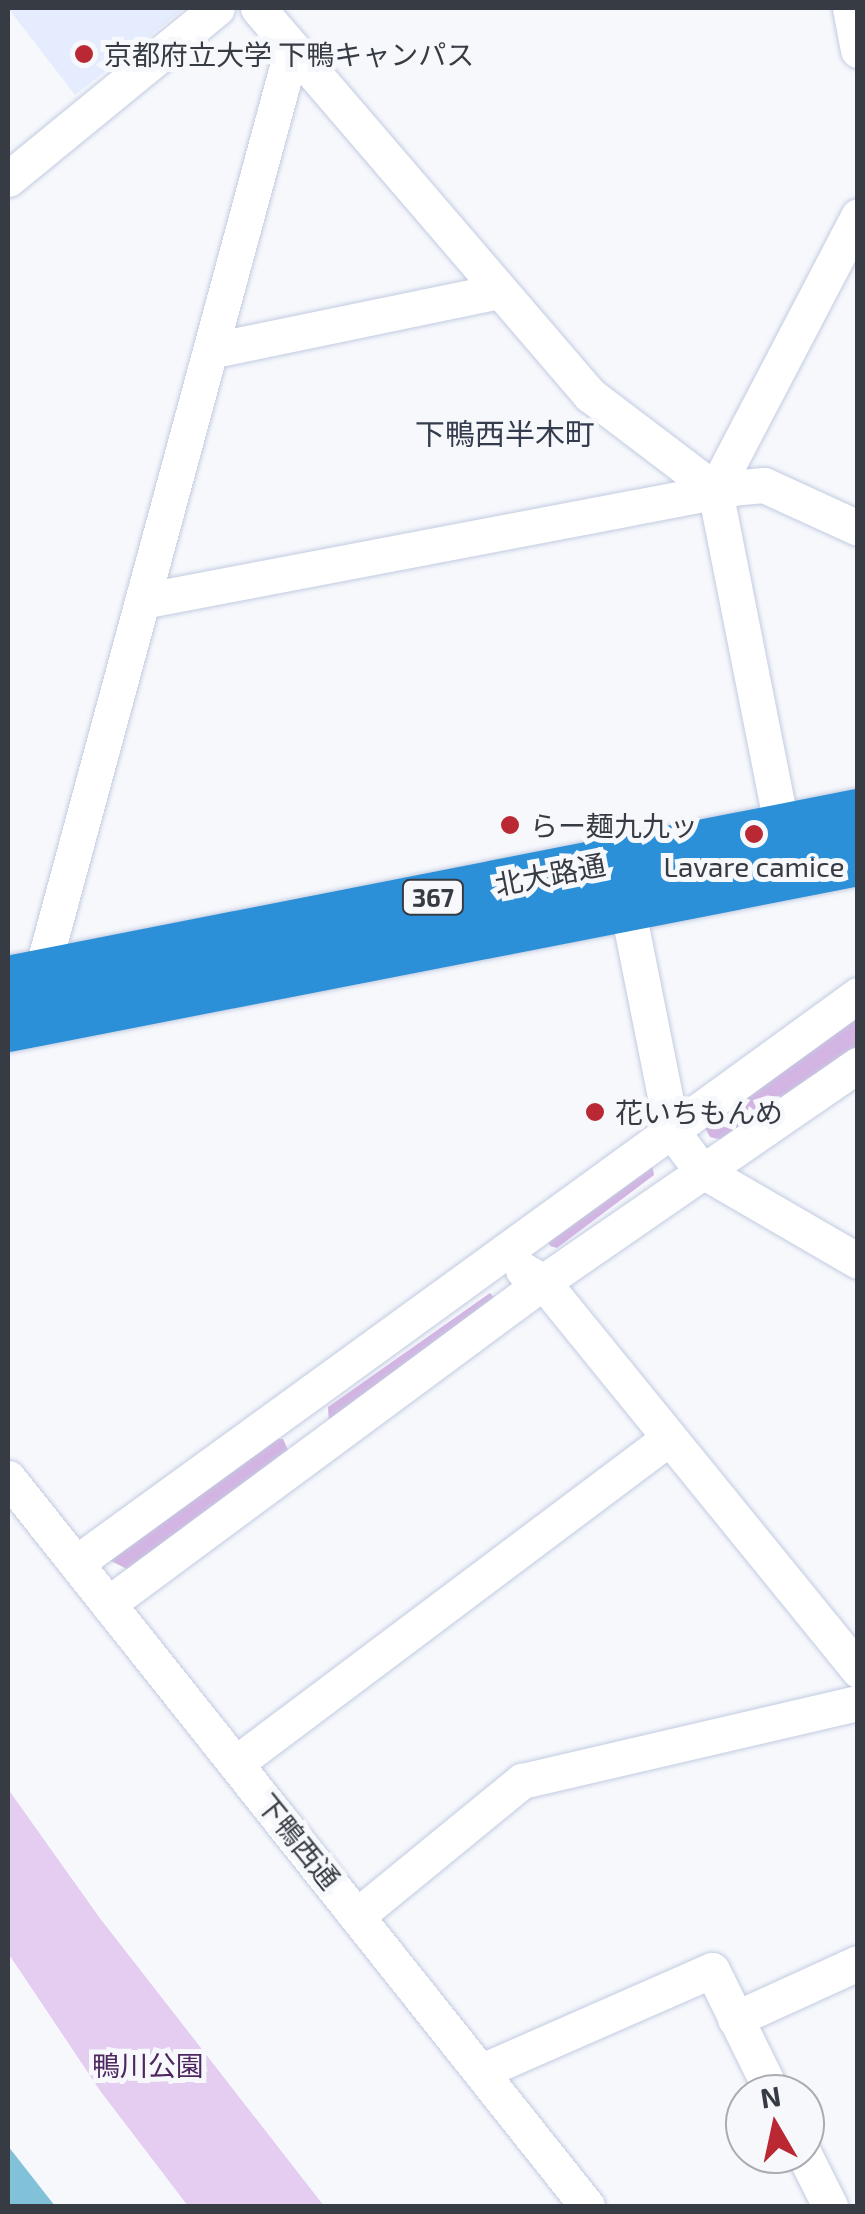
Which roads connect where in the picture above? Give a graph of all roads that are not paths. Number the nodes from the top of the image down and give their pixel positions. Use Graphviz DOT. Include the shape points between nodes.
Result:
graph roads {
  1 [pos="217,8"];
  2 [pos="258,8"];
  3 [pos="850,8"];
  4 [pos="858,50"];
  5 [pos="291,52"];
  6 [pos="8,179"];
  7 [pos="858,216"];
  8 [pos="500,291"];
  9 [pos="214,350"];
  10 [pos="714,490"];
  11 [pos="858,528"];
  12 [pos="142,601"];
  13 [pos="858,814"];
  14 [pos="782,829"];
  15 [pos="858,861"];
  16 [pos="627,906"];
  17 [pos="24,977"];
  18 [pos="858,994"];
  19 [pos="8,1026"];
  20 [pos="858,1065"];
  21 [pos="672,1131"];
  22 [pos="701,1170"];
  23 [pos="499,1256"];
  24 [pos="858,1261"];
  25 [pos="544,1282"];
  26 [pos="669,1438"];
  27 [pos="8,1478"];
  28 [pos="76,1563"];
  29 [pos="108,1604"];
  30 [pos="858,1670"];
  31 [pos="858,1703"];
  32 [pos="236,1763"];
  33 [pos="358,1915"];
  34 [pos="858,1963"];
  35 [pos="736,2019"];
  36 [pos="482,2071"];
  37 [pos="763,2074"];
  38 [pos="814,2174"];
  39 [pos="586,2206"];
  40 [pos="830,2206"];
  1 -- 6 [label="street"];
  2 -- 5 [label="street"];
  3 -- 4 [label="street"];
  5 -- 8 [label="street"];
  5 -- 9 [label="street"];
  7 -- 10 [label="street"];
  8 -- 9 [label="street"];
  8 -- 10 [label="street" via="590,395"];
  9 -- 12 [label="street"];
  10 -- 11 [label="street" via="764,485"];
  10 -- 12 [label="street"];
  10 -- 14 [label="street"];
  12 -- 17 [label="street"];
  13 -- 14 [label="highway, 北大路通 / 367"];
  14 -- 17 [label="highway, 北大路通 / 367"];
  15 -- 16 [label="highway, 北大路通 / 367"];
  16 -- 19 [label="highway, 北大路通 / 367"];
  16 -- 21 [label="street"];
  18 -- 21 [label="street"];
  20 -- 22 [label="street"];
  21 -- 22 [label="street"];
  21 -- 23 [label="street"];
  22 -- 24 [label="street"];
  22 -- 25 [label="street"];
  23 -- 25 [label="street"];
  23 -- 28 [label="street"];
  25 -- 26 [label="street"];
  25 -- 29 [label="street"];
  26 -- 30 [label="street"];
  26 -- 32 [label="street"];
  27 -- 28 [label="street, 下鴨西通"];
  28 -- 29 [label="street, 下鴨西通"];
  29 -- 32 [label="street, 下鴨西通"];
  31 -- 33 [label="street" via="522,1780"];
  32 -- 33 [label="street, 下鴨西通"];
  33 -- 36 [label="street, 下鴨西通"];
  34 -- 35 [label="street"];
  35 -- 36 [label="street" via="712,1970"];
  35 -- 37 [label="street"];
  36 -- 39 [label="street, 下鴨西通"];
  38 -- 40 [label="street"];
}
